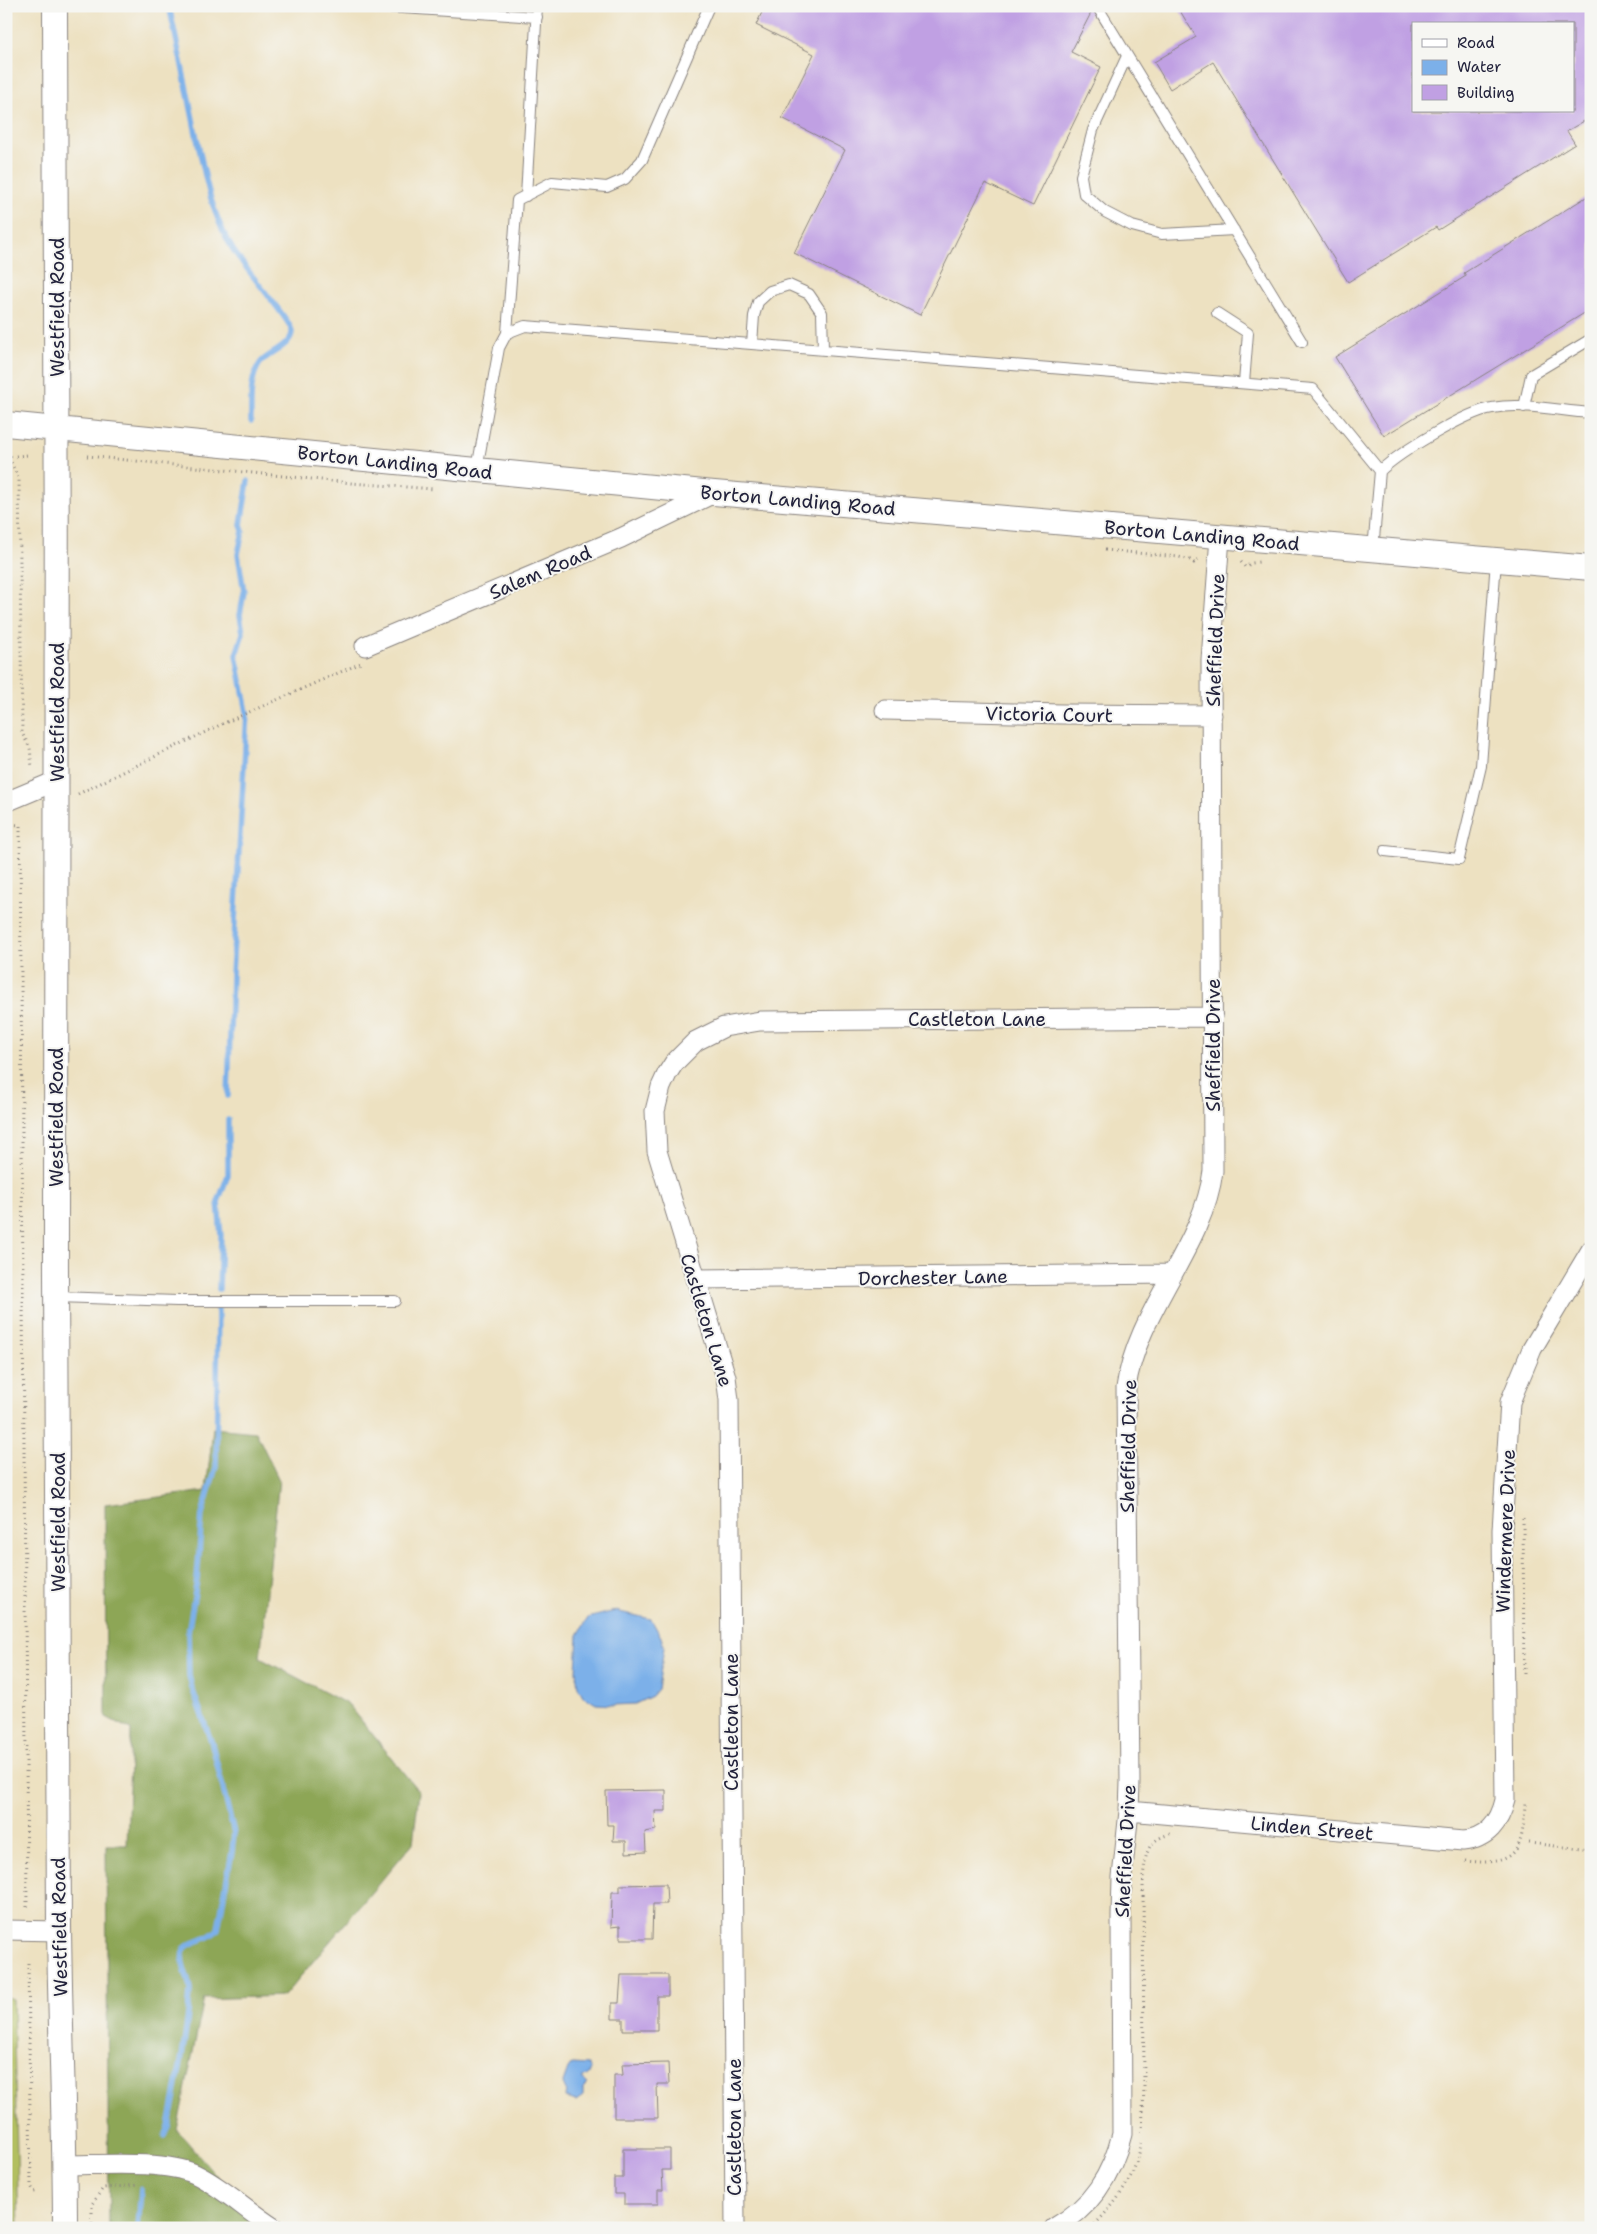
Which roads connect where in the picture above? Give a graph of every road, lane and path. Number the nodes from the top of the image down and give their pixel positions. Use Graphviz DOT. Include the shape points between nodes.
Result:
graph roads {
  1 [pos="55,6"];
  2 [pos="371,6"];
  3 [pos="538,6"];
  4 [pos="709,6"];
  5 [pos="1097,6"];
  6 [pos="537,17"];
  7 [pos="1127,56"];
  8 [pos="526,196"];
  9 [pos="1234,230"];
  10 [pos="1217,313"];
  11 [pos="507,333"];
  12 [pos="1591,338"];
  13 [pos="1302,342"];
  14 [pos="752,344"];
  15 [pos="823,349"];
  16 [pos="1244,383"];
  17 [pos="1524,407"];
  18 [pos="1591,413"];
  19 [pos="6,424"];
  20 [pos="58,429"];
  21 [pos="28,455"];
  22 [pos="8,458"];
  23 [pos="476,470"];
  24 [pos="1380,471"];
  25 [pos="714,493"];
  26 [pos="1220,537"];
  27 [pos="1373,550"];
  28 [pos="1496,560"];
  29 [pos="1591,568"];
  30 [pos="364,654"];
  31 [pos="885,710"];
  32 [pos="1212,715"];
  33 [pos="32,767"];
  34 [pos="56,781"];
  35 [pos="78,794"];
  36 [pos="6,802"];
  37 [pos="6,824"];
  38 [pos="1385,851"];
  39 [pos="1213,1017"];
  40 [pos="1591,1250"];
  41 [pos="1172,1274"];
  42 [pos="695,1279"];
  43 [pos="57,1297"];
  44 [pos="395,1300"];
  45 [pos="1523,1511"];
  46 [pos="1524,1677"];
  47 [pos="1525,1795"];
  48 [pos="1130,1811"];
  49 [pos="1491,1829"];
  50 [pos="1171,1834"];
  51 [pos="1529,1844"];
  52 [pos="1591,1850"];
  53 [pos="1457,1860"];
  54 [pos="27,1909"];
  55 [pos="6,1930"];
  56 [pos="58,1931"];
  57 [pos="28,1963"];
  58 [pos="65,2165"];
  59 [pos="142,2185"];
  60 [pos="39,2191"];
  61 [pos="65,2228"];
  62 [pos="92,2228"];
  63 [pos="274,2228"];
  64 [pos="734,2228"];
  65 [pos="1054,2228"];
  66 [pos="1091,2228"];
  1 -- 20 [label="street, Westfield Road"];
  2 -- 6 [label="lane"];
  3 -- 6 [label="lane"];
  4 -- 8 [label="lane" via="642,160 624,179 607,187 552,182"];
  5 -- 7 [label="lane"];
  6 -- 8 [label="lane"];
  7 -- 9 [label="lane"];
  7 -- 9 [label="lane" via="1093,130 1081,176 1084,194 1105,212 1132,226 1162,234"];
  8 -- 11 [label="lane" via="517,200"];
  9 -- 13 [label="lane"];
  10 -- 16 [label="lane" via="1248,333"];
  11 -- 14 [label="lane" via="525,326"];
  11 -- 23 [label="lane" via="498,348"];
  12 -- 17 [label="lane" via="1531,375"];
  14 -- 15 [label="lane"];
  14 -- 15 [label="lane" via="758,302 770,291 789,285 809,294 822,313"];
  15 -- 16 [label="lane"];
  16 -- 24 [label="lane" via="1313,388"];
  17 -- 18 [label="lane"];
  17 -- 24 [label="lane" via="1494,407 1473,414 1391,460"];
  19 -- 20 [label="street, Borton Landing Road"];
  20 -- 23 [label="street, Borton Landing Road"];
  20 -- 34 [label="street, Westfield Road"];
  21 -- 22 [label="path"];
  22 -- 33 [label="path" via="19,479 22,733 30,748"];
  23 -- 25 [label="street, Borton Landing Road"];
  24 -- 27 [label="lane"];
  25 -- 26 [label="street, Borton Landing Road"];
  25 -- 30 [label="street, Salem Road"];
  26 -- 27 [label="street, Borton Landing Road"];
  26 -- 32 [label="street, Sheffield Drive" via="1211,660"];
  27 -- 28 [label="street, Borton Landing Road"];
  28 -- 29 [label="street, Borton Landing Road"];
  28 -- 38 [label="lane" via="1481,766 1459,859"];
  30 -- 35 [label="path" via="276,700"];
  31 -- 32 [label="street, Victoria Court"];
  32 -- 39 [label="street, Sheffield Drive"];
  34 -- 36 [label="street"];
  34 -- 43 [label="street, Westfield Road"];
  37 -- 54 [label="path" via="20,825"];
  39 -- 41 [label="street, Sheffield Drive" via="1214,1152 1211,1185 1203,1211"];
  39 -- 42 [label="street, Castleton Lane" via="760,1021 709,1033 674,1063 661,1087 655,1111 657,1151"];
  40 -- 49 [label="street, Windermere Drive" via="1532,1349 1510,1402 1502,1530 1505,1800 1499,1819"];
  41 -- 42 [label="street, Dorchester Lane"];
  41 -- 48 [label="street, Sheffield Drive" via="1136,1348 1126,1388"];
  42 -- 64 [label="street, Castleton Lane" via="726,1377 729,1400"];
  43 -- 44 [label="lane" via="177,1301"];
  43 -- 56 [label="street, Westfield Road"];
  45 -- 46 [label="path"];
  47 -- 53 [label="path" via="1520,1844 1510,1856 1496,1862"];
  48 -- 49 [label="street, Linden Street" via="1463,1841"];
  48 -- 65 [label="street, Sheffield Drive" via="1121,1916 1122,2134 1113,2164 1097,2192 1076,2214"];
  50 -- 66 [label="path" via="1156,1838 1149,1847 1143,1878 1144,2120 1139,2154 1127,2185"];
  51 -- 52 [label="path"];
  55 -- 56 [label="street"];
  56 -- 58 [label="street, Westfield Road"];
  57 -- 60 [label="path" via="31,2186 34,2192"];
  58 -- 61 [label="street, Westfield Road"];
  58 -- 63 [label="street" via="184,2170 213,2184"];
  59 -- 62 [label="path" via="103,2188 92,2204"];
}
